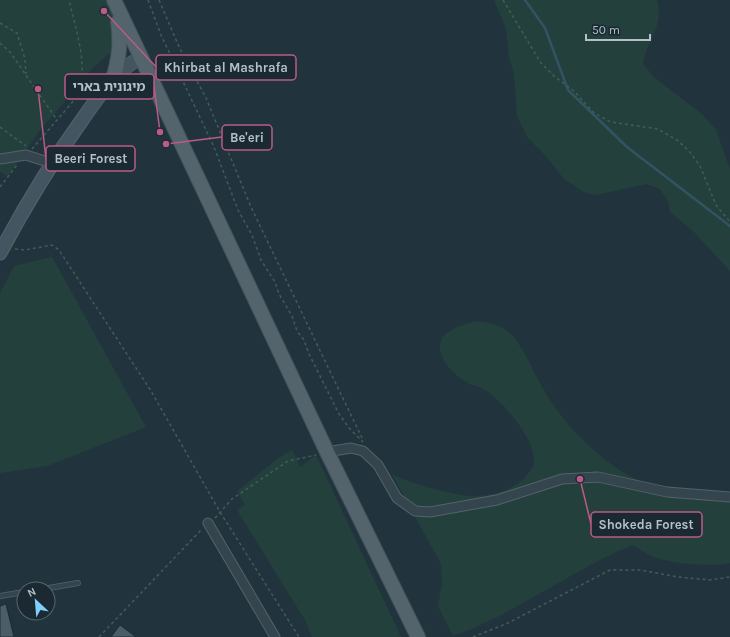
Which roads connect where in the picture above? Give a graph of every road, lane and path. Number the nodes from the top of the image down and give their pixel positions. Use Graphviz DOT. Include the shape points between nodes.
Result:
graph roads {
  1 [pos="69,0"];
  2 [pos="148,0"];
  3 [pos="159,0"];
  4 [pos="503,0"];
  5 [pos="115,3"];
  6 [pos="0,23"];
  7 [pos="0,43"];
  8 [pos="140,58"];
  9 [pos="26,76"];
  10 [pos="112,79"];
  11 [pos="57,120"];
  12 [pos="0,127"];
  13 [pos="26,155"];
  14 [pos="0,159"];
  15 [pos="51,163"];
  16 [pos="0,187"];
  17 [pos="730,222"];
  18 [pos="2,249"];
  19 [pos="327,452"];
  20 [pos="372,458"];
  21 [pos="730,497"];
  22 [pos="208,523"];
  23 [pos="730,577"];
  24 [pos="78,583"];
  25 [pos="56,587"];
  26 [pos="16,593"];
  27 [pos="0,596"];
  28 [pos="275,637"];
  29 [pos="299,637"];
  30 [pos="418,637"];
  31 [pos="473,637"];
  1 -- 11 [label="path" via="80,46 81,89"];
  2 -- 20 [label="path" via="161,35 214,147 238,210 252,235 261,260 275,282 339,414 350,429 362,439"];
  3 -- 20 [label="path" via="180,49 206,98 251,207"];
  4 -- 17 [label="path" via="541,63 574,91 594,113 611,122 658,129 690,151 700,166 716,205"];
  5 -- 8 [label="main road"];
  5 -- 10 [label="main road" via="120,48"];
  6 -- 9 [label="path" via="17,33 25,60"];
  7 -- 9 [label="path" via="10,52"];
  8 -- 10 [label="main road" via="127,65"];
  8 -- 19 [label="main road"];
  9 -- 11 [label="path"];
  10 -- 15 [label="main road"];
  11 -- 12 [label="path" via="31,149"];
  13 -- 14 [label="street"];
  13 -- 15 [label="street"];
  13 -- 16 [label="path"];
  15 -- 18 [label="main road"];
  18 -- 29 [label="path" via="25,250 52,245 59,250 151,391 220,512"];
  19 -- 20 [label="street" via="351,448 363,451"];
  19 -- 30 [label="main road"];
  20 -- 21 [label="street" via="397,498 415,511 430,512 497,500 562,479 598,477 666,492"];
  22 -- 28 [label="street"];
  23 -- 31 [label="path" via="710,580 640,570 610,570 508,623"];
  24 -- 25 [label="lane"];
  26 -- 27 [label="lane"];
}
